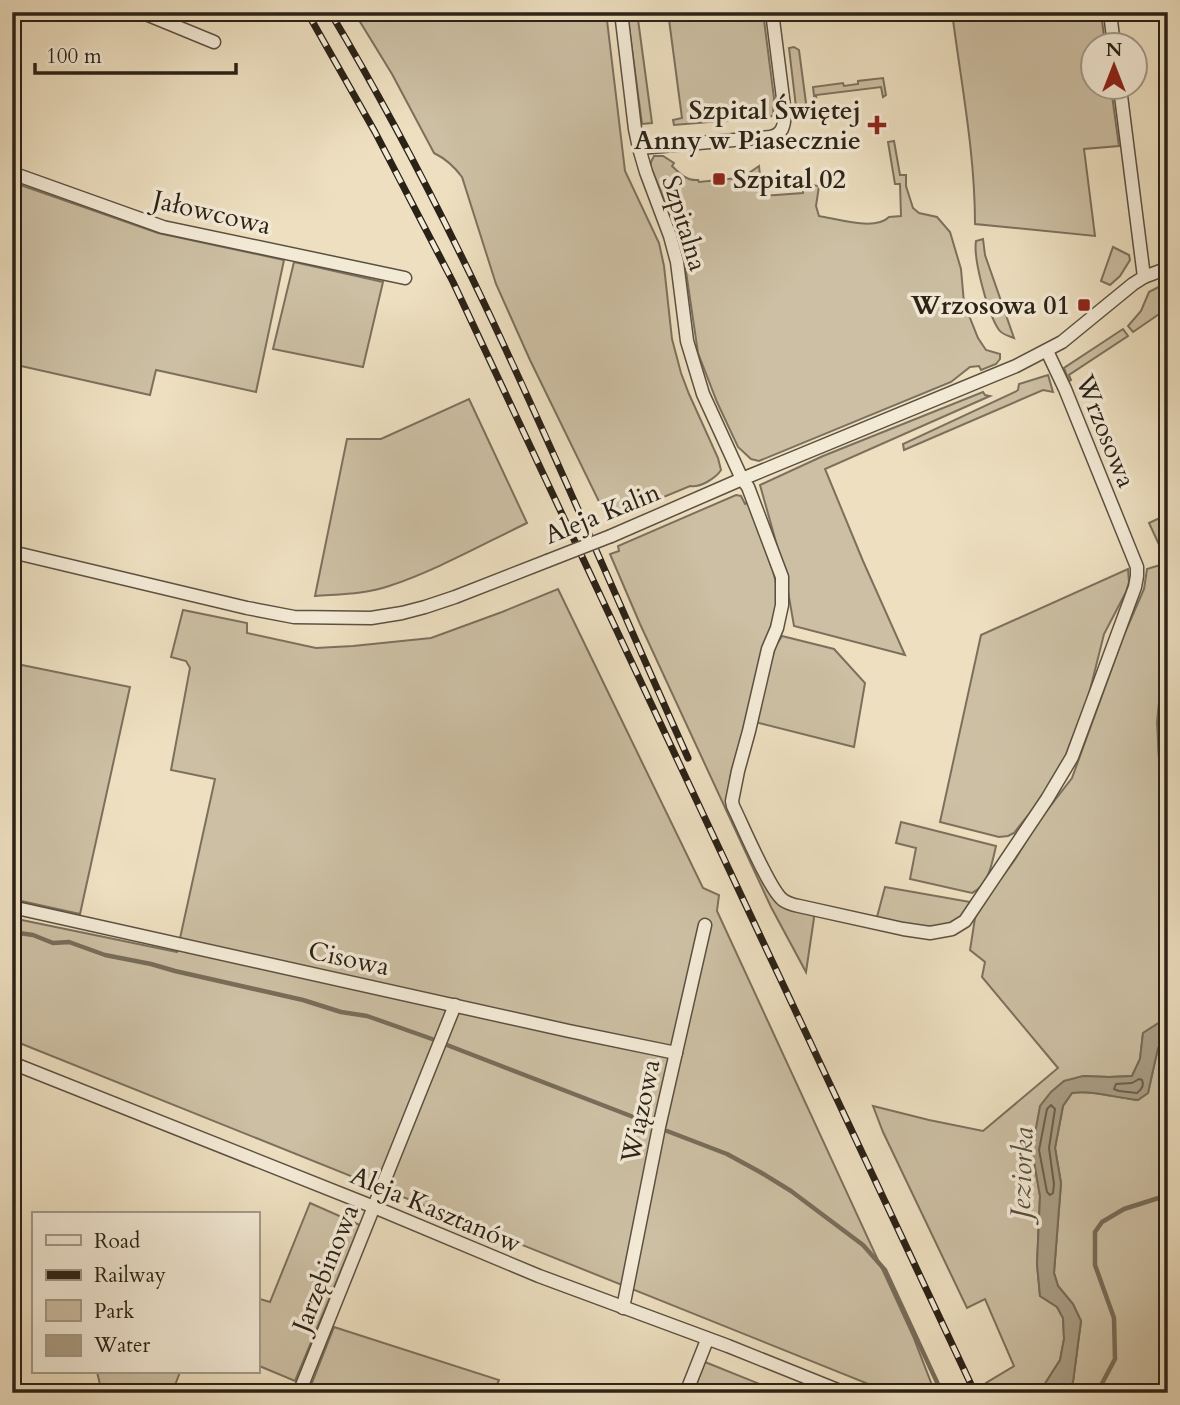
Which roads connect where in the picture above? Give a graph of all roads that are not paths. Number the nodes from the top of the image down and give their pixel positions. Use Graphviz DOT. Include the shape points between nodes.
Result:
graph roads {
  1 [pos="141,12"];
  2 [pos="621,12"];
  3 [pos="772,12"];
  4 [pos="1110,12"];
  5 [pos="1112,32"];
  6 [pos="214,42"];
  7 [pos="1122,102"];
  8 [pos="639,148"];
  9 [pos="12,173"];
  10 [pos="1168,268"];
  11 [pos="1144,277"];
  12 [pos="405,278"];
  13 [pos="1047,351"];
  14 [pos="742,479"];
  15 [pos="12,552"];
  16 [pos="12,907"];
  17 [pos="705,925"];
  18 [pos="454,1005"];
  19 [pos="676,1053"];
  20 [pos="12,1063"];
  21 [pos="374,1207"];
  22 [pos="623,1308"];
  23 [pos="707,1340"];
  24 [pos="299,1393"];
  25 [pos="686,1393"];
  26 [pos="845,1393"];
  1 -- 6 [label="street"];
  2 -- 8 [label="street, Szpitalna"];
  3 -- 8 [label="street" via="783,128 770,137"];
  4 -- 5 [label="street"];
  7 -- 11 [label="street"];
  8 -- 14 [label="street, Szpitalna" via="677,262 694,368"];
  9 -- 12 [label="street, Jałowcowa" via="163,227"];
  10 -- 11 [label="street, Aleja Kalin"];
  11 -- 13 [label="street, Aleja Kalin"];
  13 -- 14 [label="street, Aleja Kalin"];
  13 -- 14 [label="street, Wrzosowa" via="1138,576 1072,757 965,921 952,929 930,933 903,929 784,901 733,806 782,605 782,577"];
  14 -- 15 [label="street, Aleja Kalin, bridge" via="455,597 371,618 294,617"];
  16 -- 18 [label="street, Cisowa"];
  17 -- 19 [label="street, Wiązowa"];
  18 -- 19 [label="street, Cisowa"];
  18 -- 21 [label="street, Jarzębinowa"];
  19 -- 22 [label="street, Wiązowa"];
  20 -- 21 [label="street, Aleja Kasztanów"];
  21 -- 22 [label="street, Aleja Kasztanów"];
  21 -- 24 [label="street, Jarzębinowa"];
  22 -- 23 [label="street, Aleja Kasztanów"];
  23 -- 25 [label="street"];
  23 -- 26 [label="street, Aleja Kasztanów"];
}
